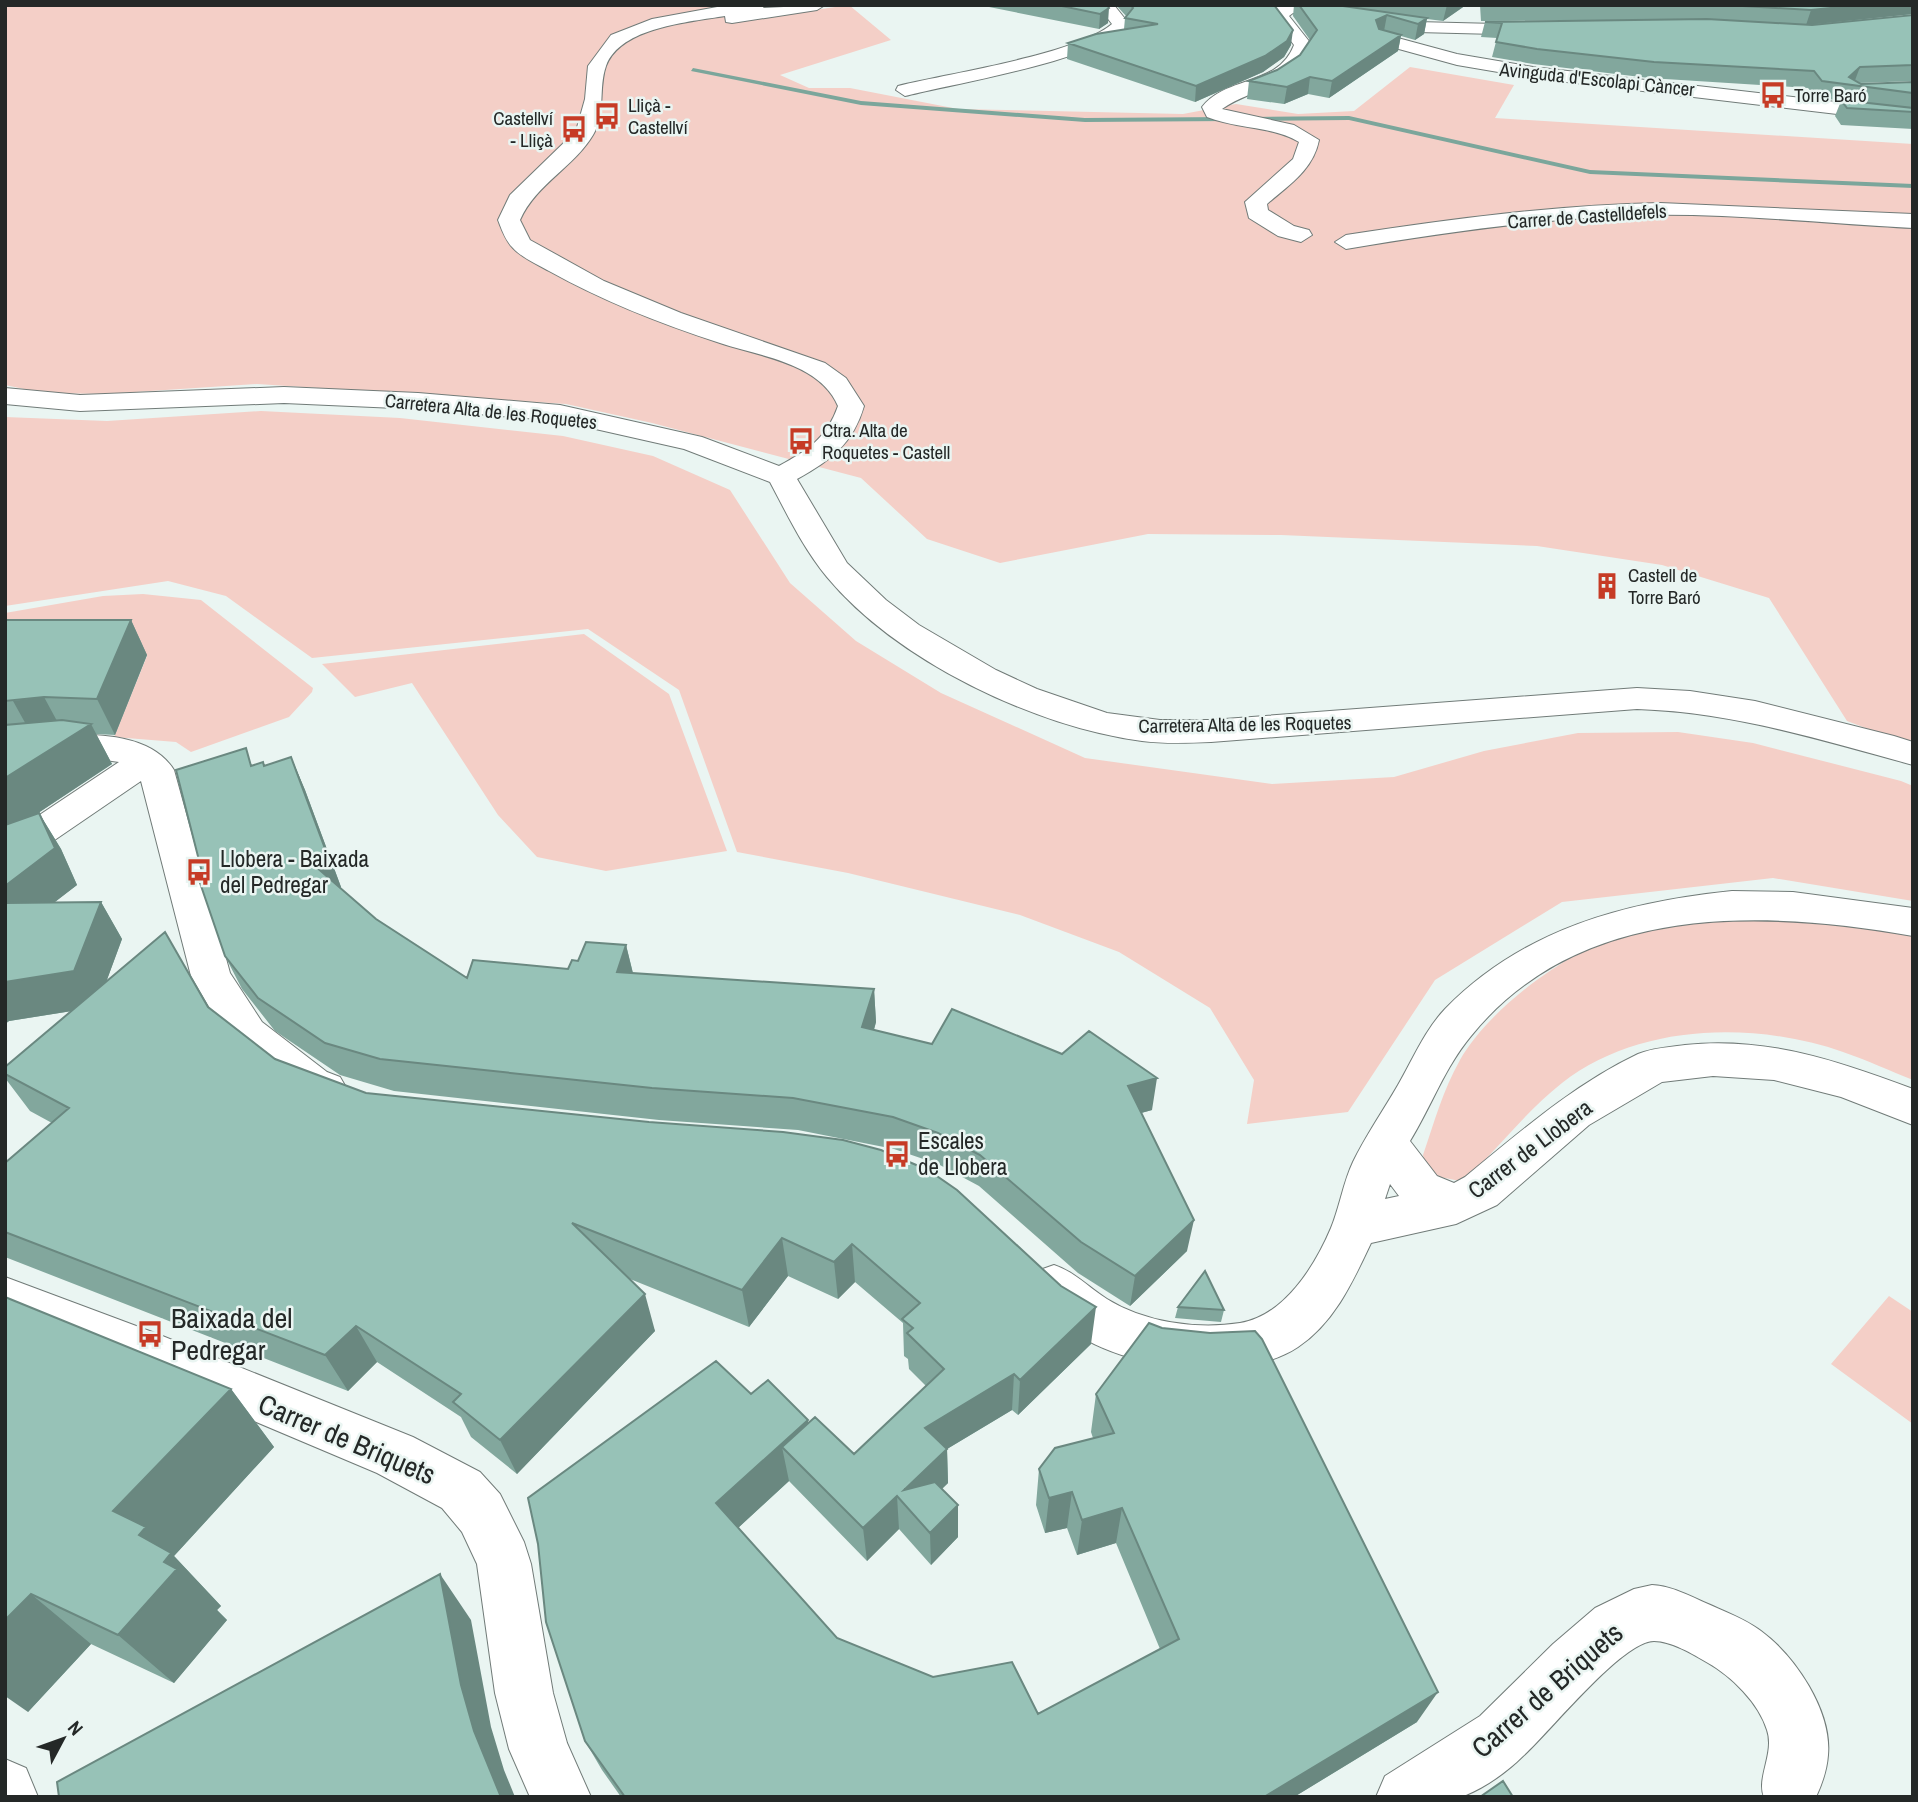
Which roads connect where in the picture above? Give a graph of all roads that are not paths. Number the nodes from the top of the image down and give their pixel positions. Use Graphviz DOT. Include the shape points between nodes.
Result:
graph roads {
  1 [pos="757,5"];
  2 [pos="817,5"];
  3 [pos="1281,7"];
  4 [pos="1116,9"];
  5 [pos="1549,30"];
  6 [pos="612,48"];
  7 [pos="1667,86"];
  8 [pos="905,90"];
  9 [pos="1852,92"];
  10 [pos="1913,117"];
  11 [pos="1913,221"];
  12 [pos="5,396"];
  13 [pos="781,476"];
  14 [pos="5,754"];
  15 [pos="1913,754"];
  16 [pos="147,760"];
  17 [pos="5,856"];
  18 [pos="1913,922"];
  19 [pos="361,1103"];
  20 [pos="1913,1107"];
  21 [pos="1385,1143"];
  22 [pos="1456,1204"];
  23 [pos="1354,1226"];
  24 [pos="1030,1264"];
  25 [pos="5,1299"];
  26 [pos="5,1788"];
  27 [pos="1791,1794"];
  28 [pos="8,1797"];
  29 [pos="561,1797"];
  30 [pos="1406,1797"];
  1 -- 6 [label="street" via="646,26 617,39"];
  2 -- 6 [label="street" via="694,24"];
  3 -- 5 [label="street" via="1417,27"];
  3 -- 7 [label="street, Avinguda d'Escolapi Càncer" via="1450,60 1535,74"];
  3 -- 11 [label="street, Carrer de Castelldefels" via="1280,16 1303,45 1295,64 1212,107 1224,118 1309,140 1301,163 1256,202 1257,214 1286,231 1322,240 1660,209"];
  4 -- 8 [label="street" via="1120,28 1097,42"];
  6 -- 13 [label="street" via="597,66 585,133 518,200 510,228 522,244 587,284 655,313 800,361 841,386 850,407 845,430 831,446"];
  7 -- 9 [label="street"];
  7 -- 10 [label="street, Avinguda d'Escolapi Càncer"];
  12 -- 13 [label="street, Carretera Alta de les Roquetes" via="80,403 284,395 547,412 692,443"];
  13 -- 15 [label="street, Carretera Alta de les Roquetes" via="825,554 882,614 962,665 1063,711 1104,723 1144,730 1249,728 1496,711 1597,699 1658,699 1779,717"];
  14 -- 16 [label="street" via="88,746"];
  16 -- 17 [label="street"];
  16 -- 19 [label="street" via="156,770 166,801 211,976 247,1034 312,1084"];
  18 -- 21 [label="street" via="1800,906 1670,911 1614,922 1557,946 1516,971 1460,1020"];
  20 -- 22 [label="street, Carrer de Llobera" via="1848,1082 1774,1063 1713,1059 1654,1066 1574,1112 1481,1191"];
  21 -- 22 [label="street" via="1421,1190"];
  21 -- 23 [label="street"];
  22 -- 23 [label="street, Carrer de Llobera"];
  23 -- 24 [label="street" via="1331,1274 1308,1306 1277,1334 1239,1346 1155,1342 1110,1326 1076,1306"];
  25 -- 29 [label="street, Carrer de Briquets" via="395,1455 461,1490 497,1542 524,1693 539,1749"];
  26 -- 28 [label="street"];
  27 -- 30 [label="street, Carrer de Briquets" via="1800,1766 1801,1738 1786,1704 1762,1670 1737,1647 1712,1633 1651,1613 1606,1632 1499,1739"];
}
